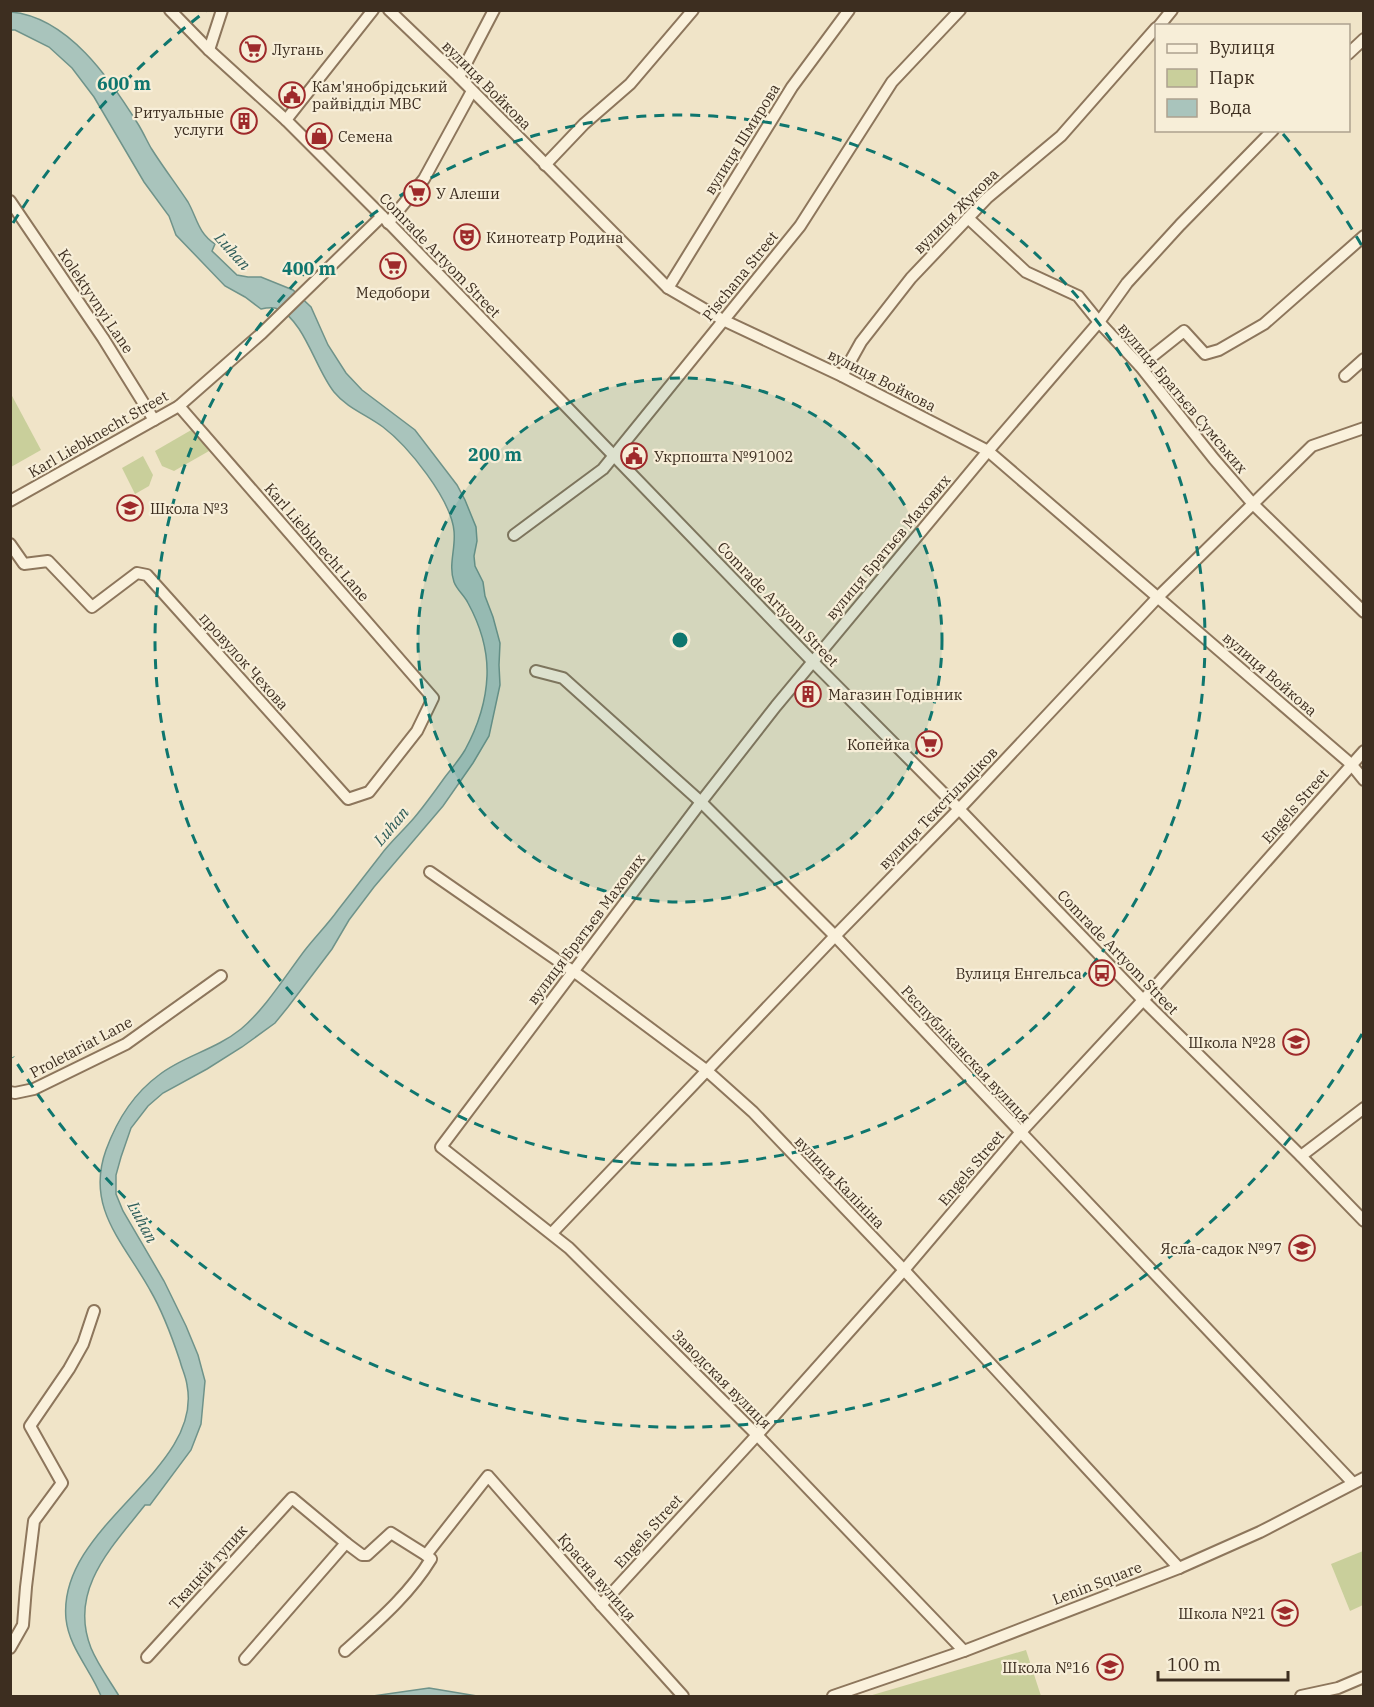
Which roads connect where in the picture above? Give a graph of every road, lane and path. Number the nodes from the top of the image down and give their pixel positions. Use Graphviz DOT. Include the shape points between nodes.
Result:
graph roads {
  1 [pos="170,10"];
  2 [pos="222,10"];
  3 [pos="373,10"];
  4 [pos="389,10"];
  5 [pos="494,10"];
  6 [pos="693,10"];
  7 [pos="849,10"];
  8 [pos="960,10"];
  9 [pos="1172,10"];
  10 [pos="1160,24"];
  11 [pos="1155,30"];
  12 [pos="1364,39"];
  13 [pos="208,50"];
  14 [pos="1350,52"];
  15 [pos="459,77"];
  16 [pos="472,91"];
  17 [pos="286,120"];
  18 [pos="1271,132"];
  19 [pos="545,165"];
  20 [pos="10,201"];
  21 [pos="968,218"];
  22 [pos="385,219"];
  23 [pos="1364,236"];
  24 [pos="668,288"];
  25 [pos="723,320"];
  26 [pos="1099,322"];
  27 [pos="1364,359"];
  28 [pos="1140,366"];
  29 [pos="842,376"];
  30 [pos="1345,376"];
  31 [pos="179,406"];
  32 [pos="154,420"];
  33 [pos="1364,428"];
  34 [pos="988,451"];
  35 [pos="614,455"];
  36 [pos="10,501"];
  37 [pos="1252,504"];
  38 [pos="514,535"];
  39 [pos="10,544"];
  40 [pos="1158,597"];
  41 [pos="1364,612"];
  42 [pos="813,662"];
  43 [pos="536,671"];
  44 [pos="433,698"];
  45 [pos="1364,751"];
  46 [pos="1350,764"];
  47 [pos="1364,780"];
  48 [pos="701,802"];
  49 [pos="959,809"];
  50 [pos="430,872"];
  51 [pos="835,936"];
  52 [pos="573,971"];
  53 [pos="221,976"];
  54 [pos="1143,1000"];
  55 [pos="706,1070"];
  56 [pos="10,1092"];
  57 [pos="1364,1107"];
  58 [pos="1020,1133"];
  59 [pos="441,1147"];
  60 [pos="1301,1156"];
  61 [pos="1364,1221"];
  62 [pos="552,1233"];
  63 [pos="904,1270"];
  64 [pos="94,1311"];
  65 [pos="757,1435"];
  66 [pos="1358,1481"];
  67 [pos="346,1543"];
  68 [pos="426,1555"];
  69 [pos="1179,1568"];
  70 [pos="601,1605"];
  71 [pos="10,1648"];
  72 [pos="345,1651"];
  73 [pos="964,1651"];
  74 [pos="147,1657"];
  75 [pos="245,1659"];
  76 [pos="1364,1677"];
  77 [pos="1341,1692"];
  78 [pos="683,1696"];
  79 [pos="833,1696"];
  80 [pos="1301,1696"];
  1 -- 13 [label="street, Comrade Artyom Street"];
  2 -- 13 [label="street"];
  3 -- 17 [label="street"];
  4 -- 15 [label="street, вулиця Войкова"];
  5 -- 15 [label="street"];
  6 -- 19 [label="street" via="630,84"];
  7 -- 24 [label="street, вулиця Шмирова" via="792,87"];
  8 -- 25 [label="street, Pischana Street" via="892,82 800,226"];
  9 -- 10 [label="street, вулиця Жукова"];
  11 -- 21 [label="street, вулиця Жукова" via="1061,136"];
  12 -- 14 [label="street"];
  13 -- 17 [label="street, Comrade Artyom Street"];
  15 -- 16 [label="street, вулиця Войкова"];
  16 -- 19 [label="street, вулиця Войкова"];
  16 -- 22 [label="street, Karl Liebknecht Street" via="424,179"];
  17 -- 22 [label="street, Comrade Artyom Street"];
  18 -- 26 [label="street, вулиця Братьєв Махових" via="1134,275"];
  19 -- 24 [label="street, вулиця Войкова"];
  20 -- 32 [label="street, Kolektyvnyi Lane"];
  21 -- 26 [label="street, вулиця Братьєв Сумських" via="1026,272 1078,296"];
  21 -- 29 [label="street, вулиця Жукова" via="911,278 861,342"];
  22 -- 31 [label="street, Karl Liebknecht Street"];
  22 -- 35 [label="street, Comrade Artyom Street"];
  23 -- 28 [label="street" via="1264,324 1205,354 1184,331"];
  24 -- 25 [label="street, вулиця Войкова"];
  25 -- 29 [label="street, вулиця Войкова"];
  25 -- 35 [label="street, Pischana Street"];
  26 -- 28 [label="street, вулиця Братьєв Сумських"];
  26 -- 34 [label="street, вулиця Братьєв Махових"];
  27 -- 30 [label="street"];
  28 -- 37 [label="street, вулиця Братьєв Сумських"];
  29 -- 34 [label="street, вулиця Войкова"];
  31 -- 32 [label="street, Karl Liebknecht Street"];
  31 -- 44 [label="street, Karl Liebknecht Lane"];
  32 -- 36 [label="street, Karl Liebknecht Street"];
  33 -- 37 [label="street, вулиця Тєкстільщіков" via="1312,446"];
  34 -- 40 [label="street, вулиця Войкова"];
  34 -- 42 [label="street, вулиця Братьєв Махових"];
  35 -- 38 [label="street, Pischana Street" via="603,469"];
  35 -- 42 [label="street, Comrade Artyom Street"];
  37 -- 40 [label="street, вулиця Тєкстільщіков"];
  37 -- 41 [label="street, вулиця Братьєв Сумських"];
  39 -- 44 [label="street, провулок Чехова" via="24,564 48,561 92,607 137,573 147,575 348,799 369,792 417,731"];
  40 -- 46 [label="street, вулиця Войкова"];
  40 -- 49 [label="street, вулиця Тєкстільщіков"];
  42 -- 48 [label="street, вулиця Братьєв Махових"];
  42 -- 49 [label="street, Comrade Artyom Street"];
  43 -- 48 [label="street, Рєспубліканская вулиця" via="563,678"];
  45 -- 46 [label="street, Engels Street"];
  46 -- 47 [label="street, вулиця Войкова"];
  46 -- 54 [label="street, Engels Street"];
  48 -- 51 [label="street, Рєспубліканская вулиця"];
  48 -- 52 [label="street, вулиця Братьєв Махових"];
  49 -- 51 [label="street, вулиця Тєкстільщіков"];
  49 -- 54 [label="street, Comrade Artyom Street"];
  50 -- 52 [label="street, вулиця Калініна"];
  51 -- 55 [label="street, вулиця Тєкстільщіков"];
  51 -- 58 [label="street, Рєспубліканская вулиця"];
  52 -- 55 [label="street, вулиця Калініна"];
  52 -- 59 [label="street, вулиця Братьєв Махових"];
  53 -- 56 [label="street, Proletariat Lane" via="126,1044 34,1089"];
  54 -- 58 [label="street, Engels Street"];
  54 -- 60 [label="street, Comrade Artyom Street"];
  55 -- 62 [label="street, вулиця Тєкстільщіков"];
  55 -- 63 [label="street, вулиця Калініна" via="753,1112"];
  57 -- 60 [label="street"];
  58 -- 63 [label="street, Engels Street"];
  58 -- 66 [label="street, Рєспубліканская вулиця"];
  59 -- 62 [label="street, Заводская вулиця"];
  60 -- 61 [label="street, Comrade Artyom Street"];
  62 -- 65 [label="street, Заводская вулиця"];
  63 -- 65 [label="street, Engels Street"];
  63 -- 69 [label="street, вулиця Калініна"];
  64 -- 71 [label="street" via="83,1344 30,1426 62,1483 34,1521 23,1625"];
  65 -- 70 [label="street, Engels Street"];
  65 -- 73 [label="street, Заводская вулиця"];
  66 -- 69 [label="street, Lenin Square" via="1260,1532"];
  67 -- 68 [label="street" via="367,1555 391,1533"];
  67 -- 74 [label="street, Ткацкій тупик" via="292,1498"];
  67 -- 75 [label="street"];
  68 -- 70 [label="street, Красна вулиця" via="488,1476"];
  68 -- 72 [label="street" via="431,1558 402,1597"];
  69 -- 73 [label="street, Lenin Square"];
  70 -- 78 [label="street, Красна вулиця"];
  73 -- 79 [label="street, Lenin Square"];
  76 -- 77 [label="street"];
  77 -- 80 [label="street"];
}
